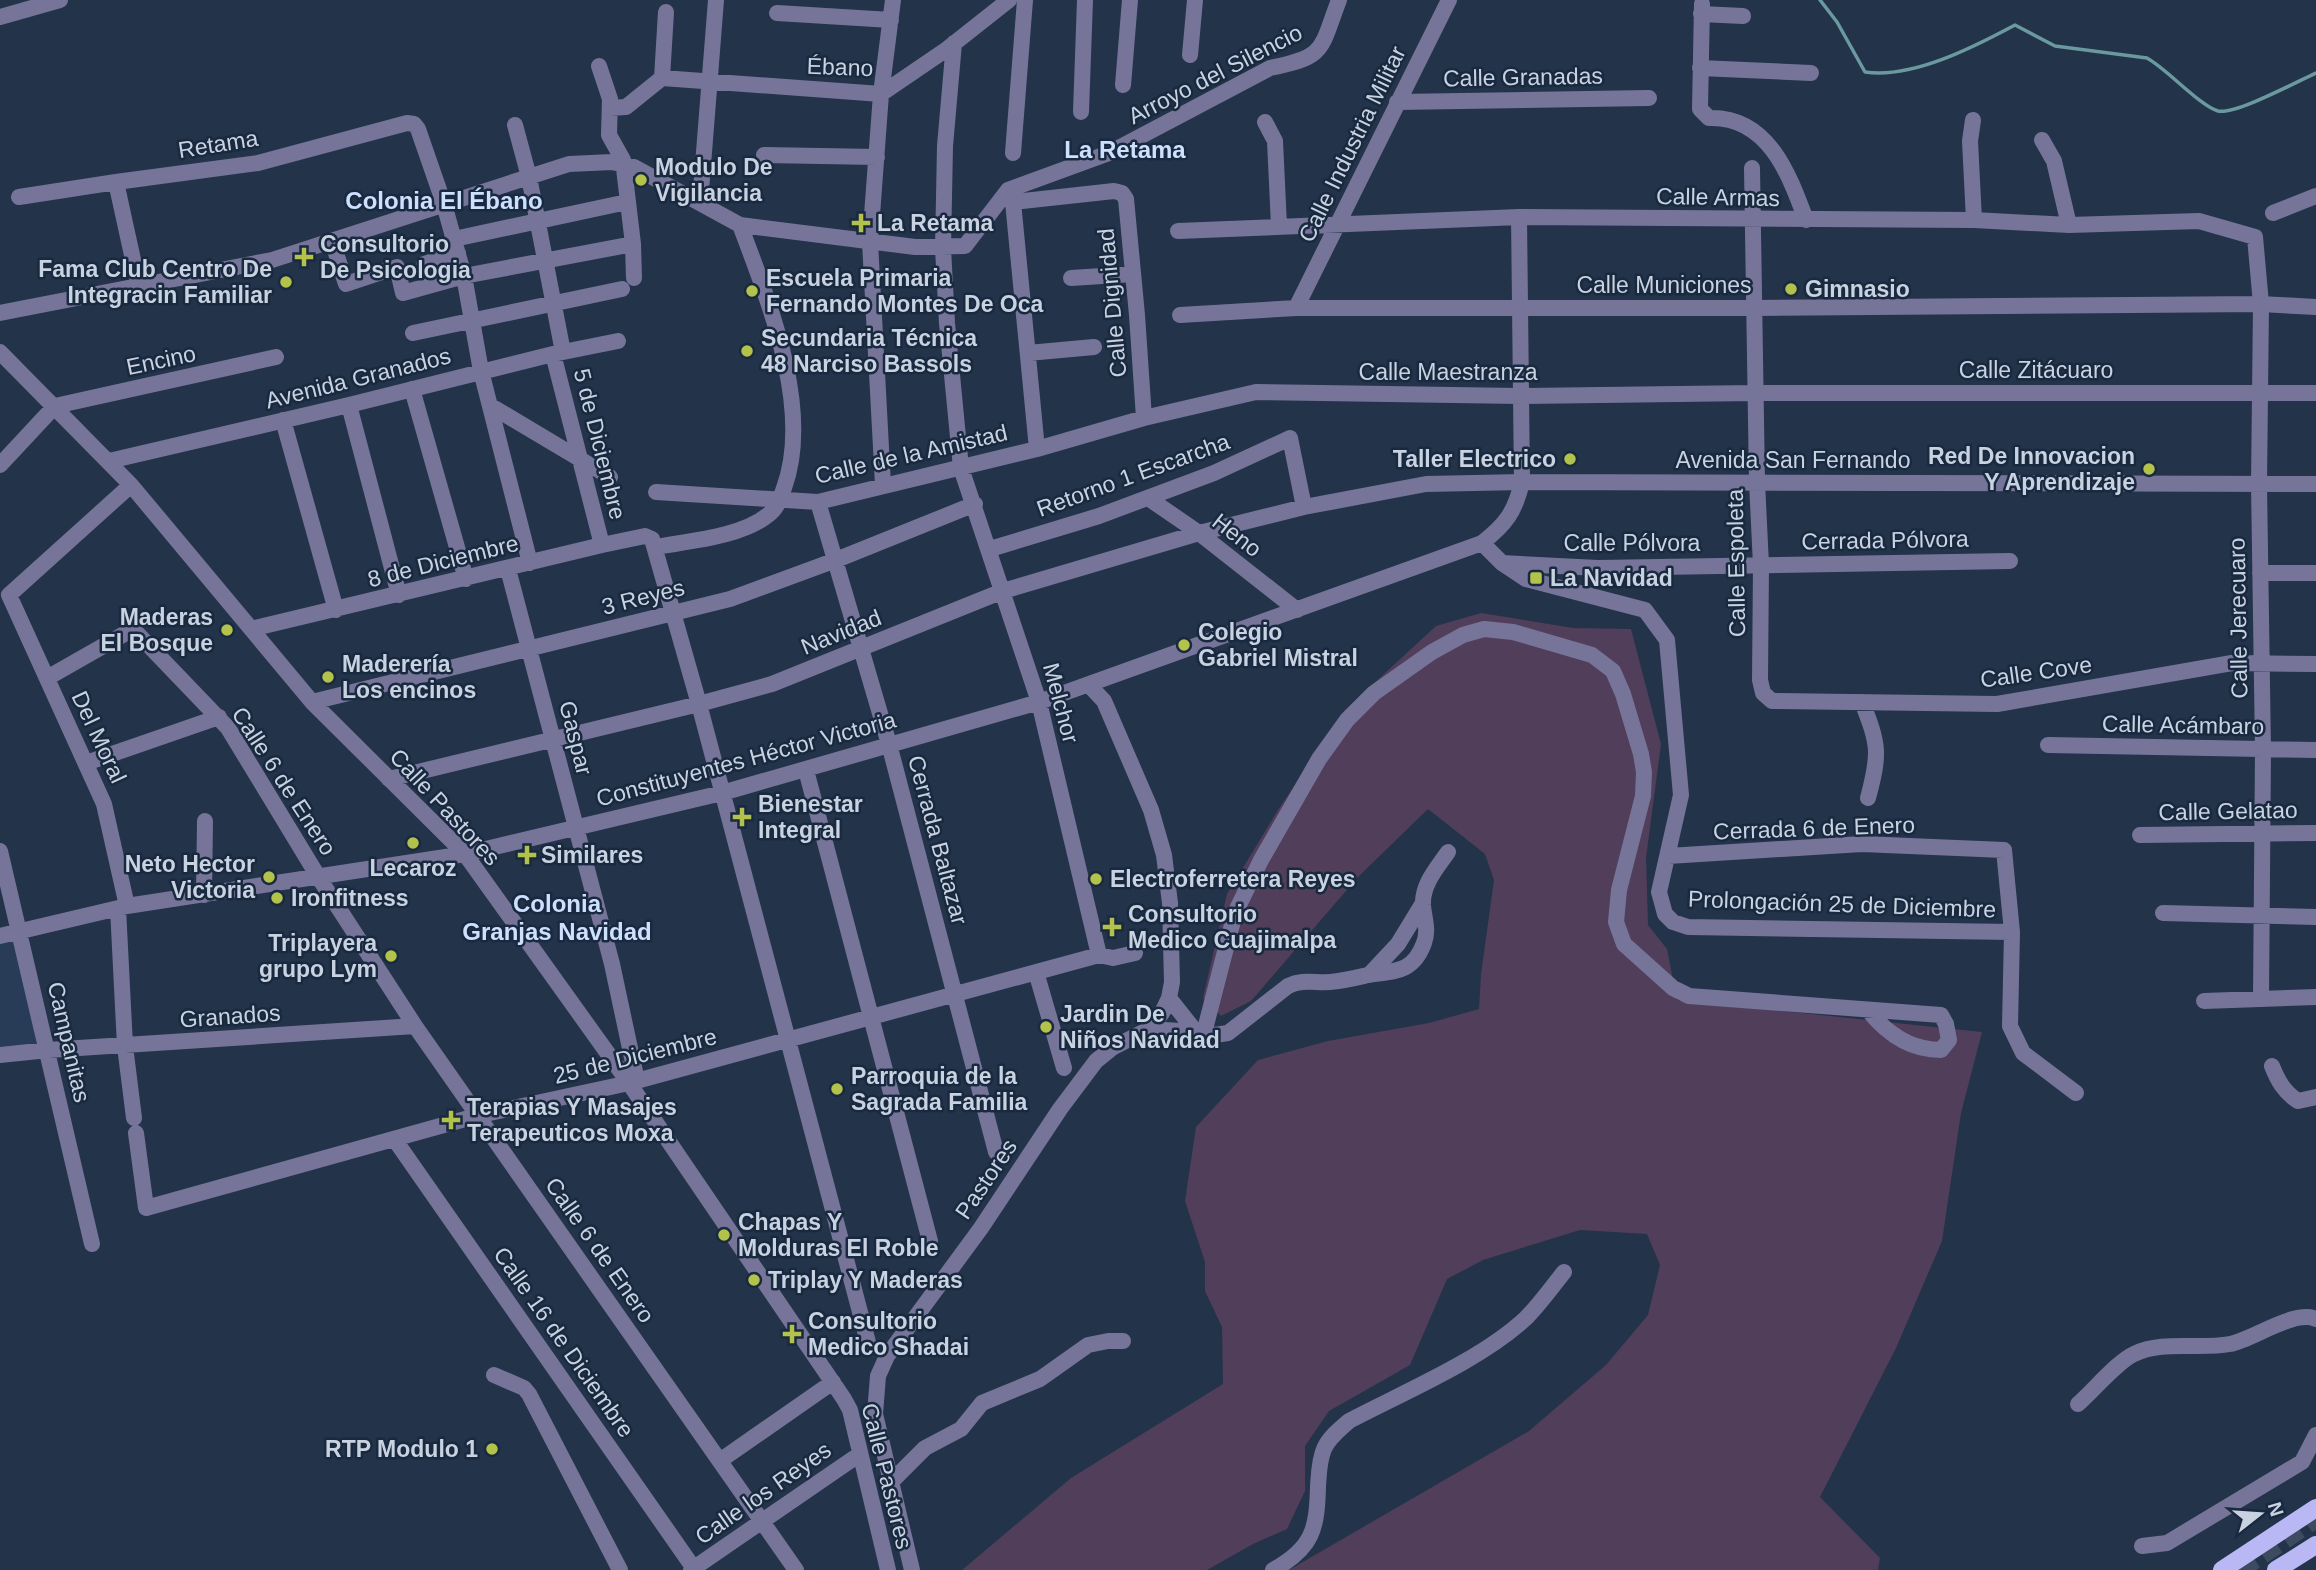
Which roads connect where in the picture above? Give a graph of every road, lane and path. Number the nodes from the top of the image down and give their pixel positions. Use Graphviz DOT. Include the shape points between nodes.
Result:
graph roads {
  1 [pos="60,0"];
  2 [pos="716,0"];
  3 [pos="893,0"];
  4 [pos="1009,0"];
  5 [pos="1025,0"];
  6 [pos="1086,0"];
  7 [pos="1130,0"];
  8 [pos="1195,0"];
  9 [pos="1339,0"];
  10 [pos="1449,0"];
  11 [pos="666,12"];
  12 [pos="778,13"];
  13 [pos="1743,16"];
  14 [pos="0,18"];
  15 [pos="891,20"];
  16 [pos="954,43"];
  17 [pos="1190,55"];
  18 [pos="598,65"];
  19 [pos="1700,68"];
  20 [pos="1811,73"];
  21 [pos="662,78"];
  22 [pos="710,83"];
  23 [pos="1123,85"];
  24 [pos="881,93"];
  25 [pos="1649,97"];
  26 [pos="1398,102"];
  27 [pos="610,108"];
  28 [pos="1081,112"];
  29 [pos="1973,120"];
  30 [pos="1265,122"];
  31 [pos="515,125"];
  32 [pos="2042,140"];
  33 [pos="1013,153"];
  34 [pos="764,155"];
  35 [pos="877,157"];
  36 [pos="622,164"];
  37 [pos="1752,168"];
  38 [pos="529,177"];
  39 [pos="116,182"];
  40 [pos="1011,196"];
  41 [pos="2316,196"];
  42 [pos="19,197"];
  43 [pos="626,202"];
  44 [pos="700,203"];
  45 [pos="444,204"];
  46 [pos="2273,214"];
  47 [pos="1519,217"];
  48 [pos="1754,220"];
  49 [pos="1806,220"];
  50 [pos="1975,220"];
  51 [pos="537,222"];
  52 [pos="1340,223"];
  53 [pos="740,225"];
  54 [pos="2069,225"];
  55 [pos="1279,226"];
  56 [pos="1178,231"];
  57 [pos="2255,237"];
  58 [pos="332,241"];
  59 [pos="870,242"];
  60 [pos="632,244"];
  61 [pos="456,246"];
  62 [pos="943,248"];
  63 [pos="545,261"];
  64 [pos="424,264"];
  65 [pos="1133,274"];
  66 [pos="464,276"];
  67 [pos="1071,278"];
  68 [pos="139,288"];
  69 [pos="553,304"];
  70 [pos="2261,304"];
  71 [pos="1296,307"];
  72 [pos="2316,307"];
  73 [pos="1518,308"];
  74 [pos="1755,308"];
  75 [pos="0,313"];
  76 [pos="1180,315"];
  77 [pos="473,321"];
  78 [pos="413,333"];
  79 [pos="618,341"];
  80 [pos="1094,347"];
  81 [pos="0,352"];
  82 [pos="558,353"];
  83 [pos="1028,353"];
  84 [pos="276,357"];
  85 [pos="481,371"];
  86 [pos="412,389"];
  87 [pos="1755,393"];
  88 [pos="2316,393"];
  89 [pos="2260,394"];
  90 [pos="1520,396"];
  91 [pos="349,405"];
  92 [pos="55,406"];
  93 [pos="491,406"];
  94 [pos="1144,418"];
  95 [pos="283,420"];
  96 [pos="1037,449"];
  97 [pos="580,459"];
  98 [pos="109,461"];
  99 [pos="0,465"];
  100 [pos="961,468"];
  101 [pos="610,477"];
  102 [pos="1522,482"];
  103 [pos="1757,482"];
  104 [pos="2259,484"];
  105 [pos="2316,484"];
  106 [pos="131,485"];
  107 [pos="883,485"];
  108 [pos="656,492"];
  109 [pos="1148,498"];
  110 [pos="779,499"];
  111 [pos="818,502"];
  112 [pos="975,504"];
  113 [pos="1304,507"];
  114 [pos="1199,533"];
  115 [pos="651,541"];
  116 [pos="1482,543"];
  117 [pos="602,545"];
  118 [pos="990,550"];
  119 [pos="836,560"];
  120 [pos="2010,561"];
  121 [pos="530,563"];
  122 [pos="1502,564"];
  123 [pos="1761,565"];
  124 [pos="508,569"];
  125 [pos="2260,573"];
  126 [pos="2316,573"];
  127 [pos="466,579"];
  128 [pos="1003,591"];
  129 [pos="399,595"];
  130 [pos="336,610"];
  131 [pos="1297,610"];
  132 [pos="674,613"];
  133 [pos="251,629"];
  134 [pos="862,648"];
  135 [pos="530,649"];
  136 [pos="2261,663"];
  137 [pos="2316,664"];
  138 [pos="47,678"];
  139 [pos="1089,685"];
  140 [pos="1772,701"];
  141 [pos="312,702"];
  142 [pos="1039,702"];
  143 [pos="1862,702"];
  144 [pos="699,704"];
  145 [pos="219,717"];
  146 [pos="552,739"];
  147 [pos="889,744"];
  148 [pos="2048,745"];
  149 [pos="2263,750"];
  150 [pos="2316,750"];
  151 [pos="86,762"];
  152 [pos="806,770"];
  153 [pos="389,779"];
  154 [pos="722,793"];
  155 [pos="1868,798"];
  156 [pos="205,821"];
  157 [pos="574,828"];
  158 [pos="2263,833"];
  159 [pos="2316,833"];
  160 [pos="2140,835"];
  161 [pos="0,851"];
  162 [pos="1448,852"];
  163 [pos="465,854"];
  164 [pos="1668,856"];
  165 [pos="319,878"];
  166 [pos="204,895"];
  167 [pos="1423,903"];
  168 [pos="123,907"];
  169 [pos="2163,913"];
  170 [pos="2262,916"];
  171 [pos="2316,917"];
  172 [pos="20,931"];
  173 [pos="2012,932"];
  174 [pos="0,936"];
  175 [pos="1136,953"];
  176 [pos="1099,955"];
  177 [pos="1036,972"];
  178 [pos="1369,975"];
  179 [pos="954,994"];
  180 [pos="1169,998"];
  181 [pos="2261,998"];
  182 [pos="2316,998"];
  183 [pos="2204,1001"];
  184 [pos="1868,1010"];
  185 [pos="872,1017"];
  186 [pos="415,1026"];
  187 [pos="1149,1029"];
  188 [pos="1200,1033"];
  189 [pos="787,1040"];
  190 [pos="125,1046"];
  191 [pos="48,1050"];
  192 [pos="0,1055"];
  193 [pos="2272,1066"];
  194 [pos="1063,1068"];
  195 [pos="633,1082"];
  196 [pos="2076,1093"];
  197 [pos="2316,1097"];
  198 [pos="476,1116"];
  199 [pos="395,1140"];
  200 [pos="996,1152"];
  201 [pos="146,1208"];
  202 [pos="930,1241"];
  203 [pos="92,1244"];
  204 [pos="1564,1272"];
  205 [pos="2316,1320"];
  206 [pos="1123,1341"];
  207 [pos="869,1346"];
  208 [pos="494,1375"];
  209 [pos="832,1382"];
  210 [pos="2078,1405"];
  211 [pos="2316,1435"];
  212 [pos="860,1454"];
  213 [pos="721,1461"];
  214 [pos="890,1483"];
  215 [pos="2316,1508"];
  216 [pos="763,1522"];
  217 [pos="2285,1528"];
  218 [pos="2142,1546"];
  219 [pos="2309,1549"];
  220 [pos="693,1569"];
  221 [pos="620,1570"];
  222 [pos="796,1570"];
  223 [pos="888,1570"];
  224 [pos="912,1570"];
  225 [pos="1273,1570"];
  226 [pos="2222,1570"];
  227 [pos="2276,1570"];
  1 -- 14 [label="street"];
  2 -- 22 [label="street"];
  3 -- 15 [label="street"];
  4 -- 16 [label="street, Ébano"];
  5 -- 33 [label="street"];
  6 -- 28 [label="street"];
  7 -- 23 [label="street"];
  8 -- 17 [label="street"];
  9 -- 40 [label="street, Arroyo del Silencio" via="1317,53 1270,68 1109,153"];
  10 -- 26 [label="street, Calle Industria Militar"];
  11 -- 21 [label="street"];
  12 -- 15 [label="street"];
  13 -- 19 [label="street" via="1701,9"];
  15 -- 24 [label="street"];
  16 -- 24 [label="street, Ébano"];
  16 -- 62 [label="street, Melchor"];
  18 -- 27 [label="street"];
  19 -- 20 [label="street"];
  19 -- 49 [label="street" via="1700,109 1710,118 1727,117 1752,128 1777,154"];
  21 -- 22 [label="street, Ébano"];
  21 -- 27 [label="street" via="626,107"];
  22 -- 24 [label="street, Ébano"];
  22 -- 44 [label="street"];
  24 -- 35 [label="street"];
  25 -- 26 [label="street, Calle Granadas"];
  26 -- 52 [label="street, Calle Industria Militar"];
  27 -- 36 [label="street" via="609,135"];
  29 -- 50 [label="street"];
  30 -- 55 [label="street" via="1275,141"];
  31 -- 38 [label="street, 5 de Diciembre"];
  32 -- 54 [label="street" via="2054,162"];
  34 -- 35 [label="street"];
  35 -- 59 [label="street"];
  36 -- 38 [label="street" via="569,164"];
  36 -- 43 [label="street"];
  36 -- 44 [label="street"];
  37 -- 48 [label="street, Calle Espoleta"];
  38 -- 45 [label="street"];
  38 -- 51 [label="street, 5 de Diciembre"];
  39 -- 42 [label="street, Retama"];
  39 -- 45 [label="street, Retama" via="258,163 407,123 418,129"];
  39 -- 68 [label="street"];
  40 -- 62 [label="street" via="965,246"];
  40 -- 65 [label="street, Calle Dignidad" via="1122,193"];
  40 -- 83 [label="street"];
  41 -- 46 [label="street"];
  43 -- 51 [label="street"];
  43 -- 60 [label="street"];
  44 -- 53 [label="street"];
  45 -- 58 [label="street"];
  45 -- 61 [label="street"];
  47 -- 48 [label="street, Calle Armas"];
  47 -- 52 [label="street, Calle Armas"];
  47 -- 73 [label="street"];
  48 -- 49 [label="street, Calle Armas"];
  48 -- 74 [label="street, Calle Espoleta"];
  49 -- 50 [label="street, Calle Armas"];
  50 -- 54 [label="street, Calle Armas"];
  51 -- 61 [label="street"];
  51 -- 63 [label="street, 5 de Diciembre"];
  52 -- 55 [label="street, Calle Armas"];
  52 -- 71 [label="street, Calle Industria Militar"];
  53 -- 59 [label="street"];
  53 -- 110 [label="street" via="769,303 790,393 793,452"];
  54 -- 57 [label="street, Calle Armas" via="2199,221"];
  55 -- 56 [label="street, Calle Armas"];
  57 -- 70 [label="street, Calle Jerecuaro"];
  58 -- 66 [label="street" via="346,284 397,267 403,293"];
  58 -- 68 [label="street" via="272,260"];
  59 -- 62 [label="street"];
  59 -- 107 [label="street"];
  60 -- 63 [label="street"];
  60 -- 69 [label="street" via="628,284"];
  61 -- 64 [label="street"];
  61 -- 66 [label="street"];
  62 -- 100 [label="street, Melchor"];
  63 -- 66 [label="street"];
  63 -- 69 [label="street, 5 de Diciembre"];
  65 -- 67 [label="street"];
  65 -- 94 [label="street, Calle Dignidad"];
  66 -- 77 [label="street"];
  68 -- 75 [label="street"];
  69 -- 77 [label="street"];
  69 -- 82 [label="street, 5 de Diciembre"];
  70 -- 72 [label="street, Calle Municiones"];
  70 -- 74 [label="street, Calle Municiones"];
  70 -- 89 [label="street, Calle Jerecuaro"];
  71 -- 73 [label="street, Calle Municiones"];
  71 -- 76 [label="street, Calle Municiones"];
  73 -- 74 [label="street, Calle Municiones"];
  73 -- 90 [label="street"];
  74 -- 87 [label="street, Calle Espoleta"];
  77 -- 78 [label="street"];
  77 -- 85 [label="street"];
  79 -- 82 [label="street, Avenida Granados"];
  80 -- 83 [label="street"];
  81 -- 92 [label="street, Calle Pastores"];
  82 -- 85 [label="street, Avenida Granados"];
  82 -- 97 [label="street, 5 de Diciembre"];
  83 -- 96 [label="street"];
  84 -- 92 [label="street, Encino"];
  85 -- 86 [label="street, Avenida Granados"];
  85 -- 93 [label="street"];
  86 -- 91 [label="street, Avenida Granados"];
  86 -- 127 [label="street"];
  87 -- 89 [label="street, Calle Zitácuaro"];
  87 -- 90 [label="street, Calle Maestranza"];
  87 -- 103 [label="street, Calle Espoleta"];
  88 -- 89 [label="street, Calle Zitácuaro"];
  89 -- 104 [label="street, Calle Jerecuaro"];
  90 -- 94 [label="street, Calle Maestranza" via="1256,392"];
  90 -- 102 [label="street"];
  91 -- 95 [label="street, Avenida Granados"];
  91 -- 129 [label="street"];
  92 -- 98 [label="street, Calle Pastores"];
  92 -- 99 [label="street"];
  93 -- 97 [label="street"];
  93 -- 121 [label="street"];
  94 -- 96 [label="street, Calle de la Amistad"];
  95 -- 98 [label="street, Avenida Granados"];
  95 -- 130 [label="street"];
  96 -- 100 [label="street, Calle de la Amistad"];
  97 -- 101 [label="street"];
  97 -- 117 [label="street, 5 de Diciembre"];
  98 -- 106 [label="street, Calle Pastores"];
  100 -- 107 [label="street, Calle de la Amistad"];
  100 -- 112 [label="street, Melchor"];
  102 -- 103 [label="street, Avenida San Fernando"];
  102 -- 113 [label="street, Avenida San Fernando" via="1426,484"];
  102 -- 116 [label="street" via="1510,515"];
  103 -- 104 [label="street, Avenida San Fernando"];
  103 -- 123 [label="street, Calle Espoleta"];
  104 -- 105 [label="street, Avenida San Fernando"];
  104 -- 125 [label="street, Calle Jerecuaro"];
  106 -- 133 [label="street, Calle Pastores"];
  106 -- 138 [label="street, Del Moral" via="9,595"];
  107 -- 111 [label="street, Calle de la Amistad"];
  108 -- 110 [label="street, Calle de la Amistad"];
  109 -- 113 [label="street, Retorno 1 Escarcha" via="1290,438"];
  109 -- 114 [label="street, Heno"];
  109 -- 118 [label="street, Retorno 1 Escarcha"];
  110 -- 111 [label="street, Calle de la Amistad"];
  110 -- 115 [label="street" via="775,510 757,523 720,535"];
  111 -- 119 [label="street, Cerrada Baltazar"];
  112 -- 118 [label="street, Melchor"];
  112 -- 119 [label="street, 3 Reyes"];
  113 -- 114 [label="street, Navidad"];
  114 -- 128 [label="street, Navidad"];
  114 -- 131 [label="street, Heno"];
  115 -- 117 [label="street, 8 de Diciembre"];
  115 -- 132 [label="street"];
  116 -- 122 [label="street, Prolongación 25 de Diciembre"];
  116 -- 131 [label="street, Constituyentes Héctor Victoria"];
  117 -- 121 [label="street, 8 de Diciembre"];
  118 -- 128 [label="street, Melchor"];
  119 -- 132 [label="street, 3 Reyes" via="730,599"];
  119 -- 134 [label="street, Cerrada Baltazar"];
  120 -- 123 [label="street, Cerrada Pólvora"];
  121 -- 124 [label="street, 8 de Diciembre"];
  122 -- 123 [label="street, Calle Pólvora" via="1598,568"];
  122 -- 164 [label="street, Prolongación 25 de Diciembre" via="1526,579 1645,610 1667,640 1681,795"];
  123 -- 140 [label="street, Calle Espoleta" via="1760,680 1763,693"];
  124 -- 127 [label="street, 8 de Diciembre"];
  124 -- 135 [label="street, Gaspar"];
  125 -- 126 [label="street"];
  125 -- 136 [label="street, Calle Jerecuaro"];
  127 -- 129 [label="street, 8 de Diciembre"];
  128 -- 134 [label="street, Navidad"];
  128 -- 142 [label="street, Melchor"];
  129 -- 130 [label="street, 8 de Diciembre"];
  130 -- 133 [label="street, 8 de Diciembre"];
  131 -- 139 [label="street, Constituyentes Héctor Victoria"];
  132 -- 135 [label="street, 3 Reyes"];
  132 -- 144 [label="street"];
  133 -- 141 [label="street, Calle Pastores"];
  134 -- 144 [label="street, Navidad" via="772,684"];
  134 -- 147 [label="street, Cerrada Baltazar"];
  135 -- 141 [label="street, 3 Reyes"];
  135 -- 146 [label="street, Gaspar"];
  136 -- 137 [label="street, Calle Cove"];
  136 -- 143 [label="street, Calle Cove" via="2232,663 1997,704"];
  136 -- 149 [label="street, Calle Jerecuaro"];
  138 -- 145 [label="street, Calle 6 de Enero" via="133,629"];
  138 -- 151 [label="street, Del Moral"];
  139 -- 142 [label="street, Constituyentes Héctor Victoria"];
  139 -- 180 [label="street, Pastores" via="1104,701 1151,810 1164,855 1170,903"];
  140 -- 143 [label="street, Calle Cove"];
  141 -- 153 [label="street, Calle Pastores"];
  142 -- 147 [label="street, Constituyentes Héctor Victoria"];
  142 -- 176 [label="street, Melchor"];
  143 -- 155 [label="street" via="1875,736 1877,764"];
  144 -- 146 [label="street, Navidad"];
  144 -- 154 [label="street"];
  145 -- 151 [label="street"];
  145 -- 165 [label="street, Calle 6 de Enero"];
  146 -- 153 [label="street, Navidad"];
  146 -- 157 [label="street, Gaspar"];
  147 -- 152 [label="street, Constituyentes Héctor Victoria"];
  147 -- 179 [label="street, Cerrada Baltazar"];
  148 -- 149 [label="street, Calle Acámbaro"];
  149 -- 150 [label="street, Calle Acámbaro"];
  149 -- 158 [label="street, Calle Jerecuaro"];
  151 -- 168 [label="street, Del Moral" via="104,804"];
  152 -- 154 [label="street, Constituyentes Héctor Victoria"];
  152 -- 185 [label="street"];
  153 -- 163 [label="street, Calle Pastores"];
  154 -- 157 [label="street, Constituyentes Héctor Victoria"];
  154 -- 189 [label="street"];
  156 -- 166 [label="street"];
  157 -- 163 [label="street, Constituyentes Héctor Victoria"];
  157 -- 195 [label="street, Gaspar" via="612,964"];
  158 -- 159 [label="street, Calle Gelatao"];
  158 -- 160 [label="street, Calle Gelatao"];
  158 -- 170 [label="street, Calle Jerecuaro"];
  161 -- 172 [label="street, Campanitas"];
  162 -- 167 [label="street" via="1426,884"];
  163 -- 165 [label="street, Constituyentes Héctor Victoria"];
  163 -- 195 [label="street, Calle Pastores"];
  164 -- 173 [label="street, Prolongación 25 de Diciembre" via="1658,892 1660,903 1673,922 1688,927"];
  164 -- 173 [label="street, Cerrada 6 de Enero" via="1862,844 2004,850"];
  165 -- 166 [label="street, Constituyentes Héctor Victoria"];
  165 -- 186 [label="street, Calle 6 de Enero"];
  166 -- 168 [label="street, Constituyentes Héctor Victoria"];
  167 -- 178 [label="street" via="1398,944"];
  167 -- 178 [label="street" via="1425,942 1416,958 1406,969"];
  168 -- 172 [label="street, Constituyentes Héctor Victoria"];
  168 -- 190 [label="street, Del Moral"];
  169 -- 170 [label="street"];
  170 -- 171 [label="street"];
  170 -- 181 [label="street, Calle Jerecuaro"];
  172 -- 174 [label="street, Constituyentes Héctor Victoria"];
  172 -- 191 [label="street, Campanitas"];
  173 -- 196 [label="street" via="2010,1026 2023,1053"];
  175 -- 176 [label="street, 25 de Diciembre" via="1114,958"];
  176 -- 177 [label="street, 25 de Diciembre"];
  177 -- 179 [label="street, 25 de Diciembre"];
  177 -- 194 [label="street"];
  178 -- 188 [label="street" via="1328,982 1298,981 1228,1033"];
  179 -- 185 [label="street, 25 de Diciembre"];
  179 -- 200 [label="street, Cerrada Baltazar"];
  180 -- 187 [label="street, Pastores"];
  180 -- 188 [label="street"];
  181 -- 182 [label="street"];
  181 -- 183 [label="street"];
  184 -- 184 [label="street" via="1899,1040 1924,1050 1941,1051 1949,1040 1941,1015"];
  184 -- 188 [label="street" via="1689,996 1673,988 1624,944 1616,922 1619,890 1643,796 1644,772 1613,671 1592,655 1513,632 1485,629 1432,652 1374,693 1318,759 1236,914"];
  185 -- 189 [label="street, 25 de Diciembre"];
  185 -- 202 [label="street"];
  186 -- 190 [label="street, Granados"];
  186 -- 198 [label="street, Calle 6 de Enero"];
  187 -- 188 [label="street"];
  187 -- 214 [label="street, Pastores" via="1096,1061 887,1356 878,1376 875,1415"];
  189 -- 195 [label="street, 25 de Diciembre"];
  189 -- 207 [label="street"];
  190 -- 191 [label="street, Granados"];
  190 -- 201 [label="street, Del Moral"];
  191 -- 192 [label="street, Granados"];
  191 -- 203 [label="street, Campanitas"];
  193 -- 197 [label="street" via="2289,1095 2298,1101"];
  195 -- 198 [label="street, 25 de Diciembre"];
  195 -- 209 [label="street, Calle Pastores"];
  198 -- 199 [label="street, 25 de Diciembre"];
  198 -- 213 [label="street, Calle 6 de Enero"];
  199 -- 201 [label="street, 25 de Diciembre"];
  199 -- 220 [label="street, Calle 16 de Diciembre"];
  204 -- 225 [label="street" via="1527,1317 1504,1336 1349,1421 1333,1436 1319,1464 1317,1520 1310,1539"];
  205 -- 210 [label="street" via="2298,1318 2231,1344 2147,1348 2130,1355"];
  206 -- 214 [label="street" via="1088,1345 1040,1379 982,1403 961,1429 925,1448"];
  208 -- 221 [label="street" via="529,1394"];
  209 -- 212 [label="street, Calle Pastores" via="850,1410"];
  209 -- 213 [label="street"];
  211 -- 218 [label="street" via="2302,1462 2167,1543"];
  212 -- 216 [label="street, Calle los Reyes"];
  212 -- 223 [label="street, Calle Pastores"];
  213 -- 216 [label="street, Calle 6 de Enero"];
  214 -- 224 [label="street, Pastores"];
  215 -- 217 [label="main road"];
  216 -- 220 [label="street, Calle los Reyes"];
  216 -- 222 [label="street, Calle 6 de Enero"];
  217 -- 219 [label="main road"];
  217 -- 226 [label="main road"];
  219 -- 227 [label="main road"];
}
